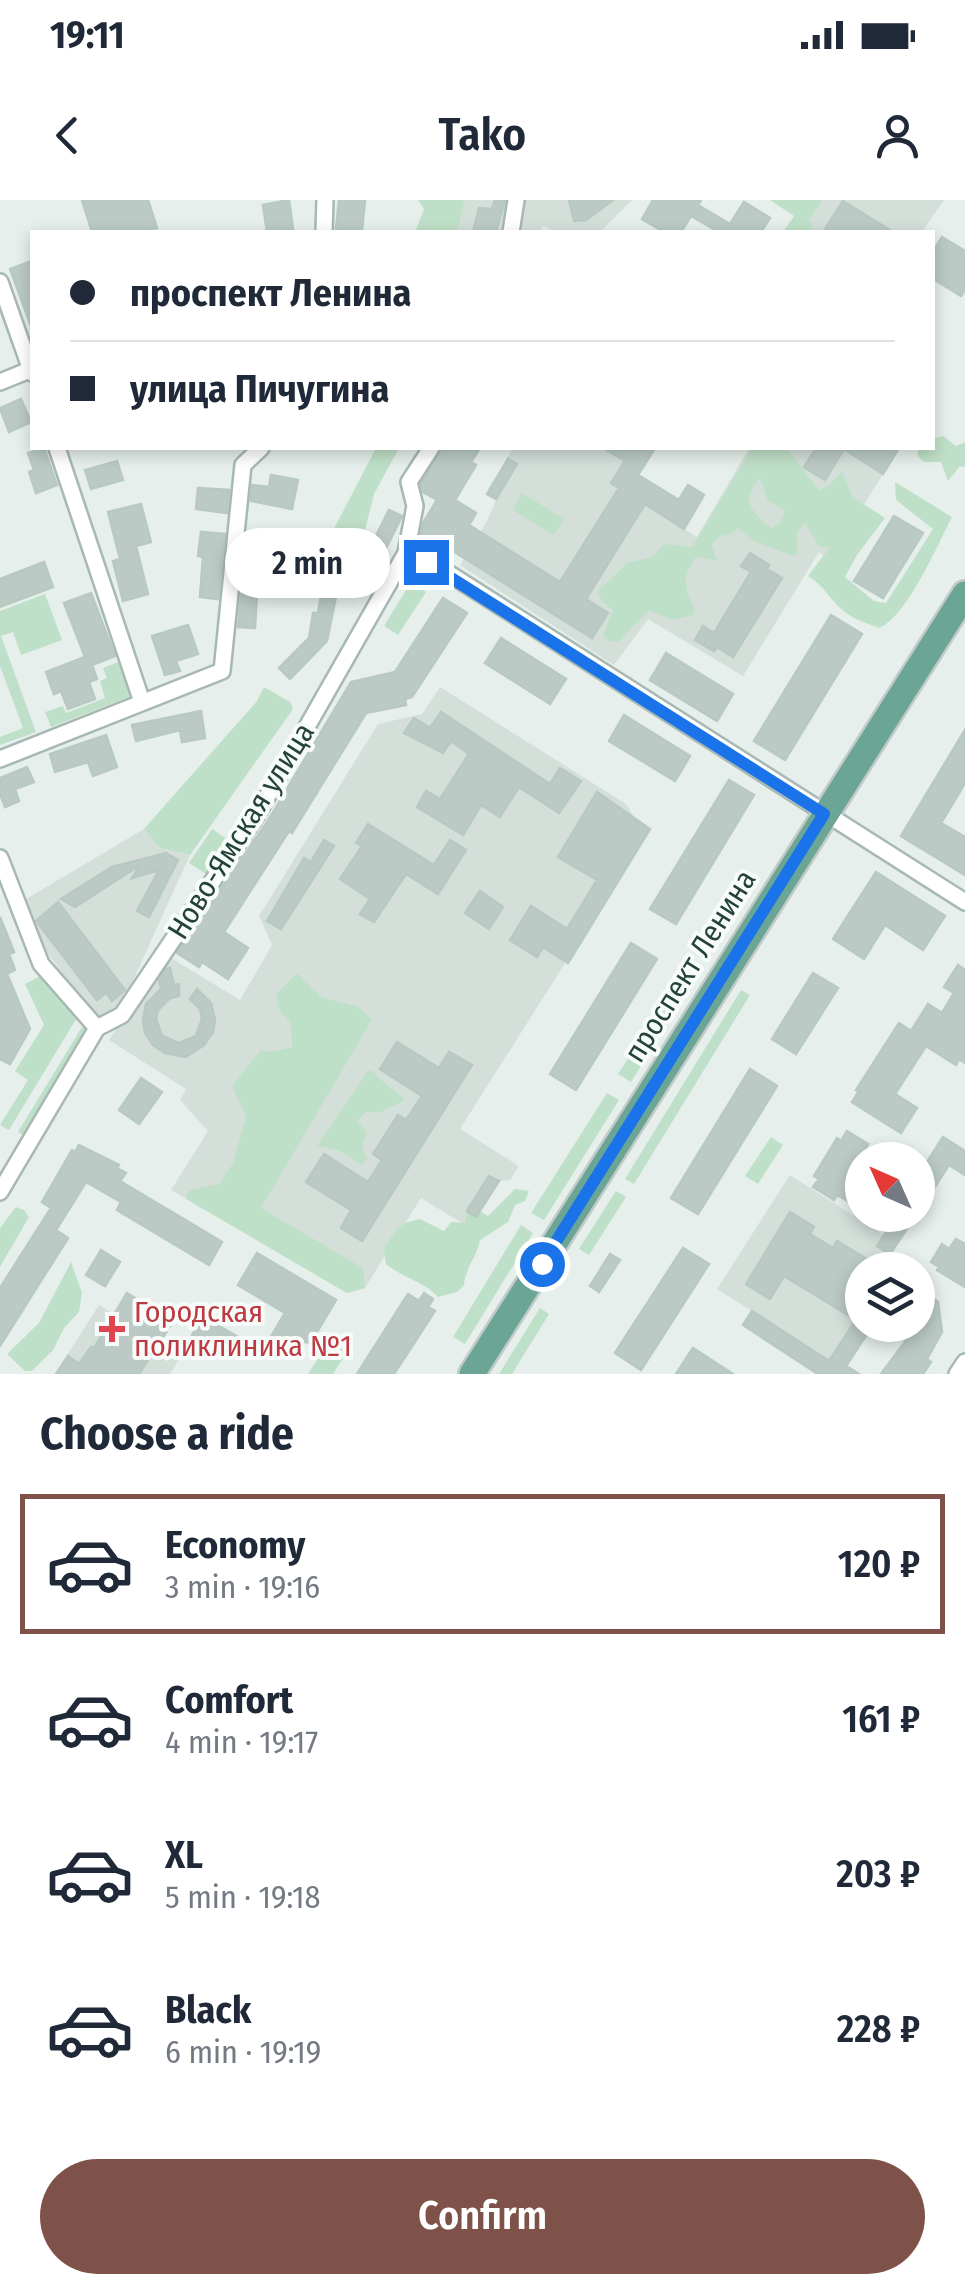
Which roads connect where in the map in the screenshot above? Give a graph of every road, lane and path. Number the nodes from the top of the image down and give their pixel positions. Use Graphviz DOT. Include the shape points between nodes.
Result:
graph roads {
  1 [pos="324,200"];
  2 [pos="516,200"];
  3 [pos="324,230"];
  4 [pos="511,230"];
  5 [pos="0,282"];
  6 [pos="30,364"];
  7 [pos="30,371"];
  8 [pos="0,382"];
  9 [pos="58,450"];
  10 [pos="259,450"];
  11 [pos="429,450"];
  12 [pos="406,553"];
  13 [pos="965,594"];
  14 [pos="142,702"];
  15 [pos="0,759"];
  16 [pos="824,814"];
  17 [pos="0,858"];
  18 [pos="965,902"];
  19 [pos="97,1028"];
  20 [pos="0,1192"];
  21 [pos="965,1362"];
  22 [pos="472,1374"];
  23 [pos="958,1374"];
  1 -- 3 [label="street"];
  2 -- 4 [label="street"];
  5 -- 6 [label="street"];
  7 -- 8 [label="street"];
  9 -- 14 [label="street"];
  10 -- 14 [label="street" via="243,465 222,670"];
  11 -- 12 [label="street, Ново-Ямская улица" via="410,482 416,506"];
  12 -- 16 [label="street"];
  12 -- 19 [label="street, Ново-Ямская улица" via="255,818 122,1015"];
  13 -- 16 [label="main road, проспект Ленина"];
  14 -- 15 [label="street"];
  16 -- 18 [label="street"];
  16 -- 22 [label="main road, проспект Ленина"];
  17 -- 19 [label="street" via="41,964"];
  19 -- 20 [label="street, Ново-Ямская улица"];
  21 -- 23 [label="street"];
}
